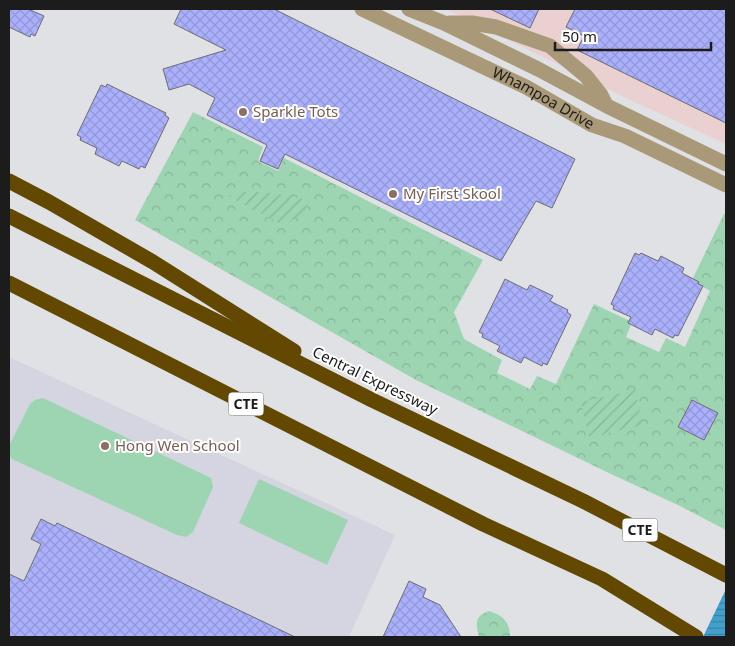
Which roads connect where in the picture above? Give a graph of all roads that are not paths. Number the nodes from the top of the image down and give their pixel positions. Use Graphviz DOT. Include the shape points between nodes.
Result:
graph roads {
  1 [pos="362,9"];
  2 [pos="408,9"];
  3 [pos="444,23"];
  4 [pos="607,106"];
  5 [pos="726,164"];
  6 [pos="9,181"];
  7 [pos="726,186"];
  8 [pos="9,216"];
  9 [pos="9,283"];
  10 [pos="372,400"];
  11 [pos="726,575"];
  12 [pos="696,637"];
  1 -- 7 [label="street, Whampoa Drive" via="526,87 592,125 625,136"];
  2 -- 3 [label="street, Whampoa Drive"];
  3 -- 4 [label="street, Whampoa Drive"];
  3 -- 4 [label="street" via="496,27 550,46 586,76"];
  4 -- 5 [label="street, Whampoa Drive"];
  6 -- 10 [label="highway" via="153,262"];
  8 -- 10 [label="highway, Central Expressway / CTE"];
  9 -- 12 [label="highway, CTE" via="483,524 602,580"];
  10 -- 11 [label="highway, Central Expressway / CTE" via="584,501"];
}
